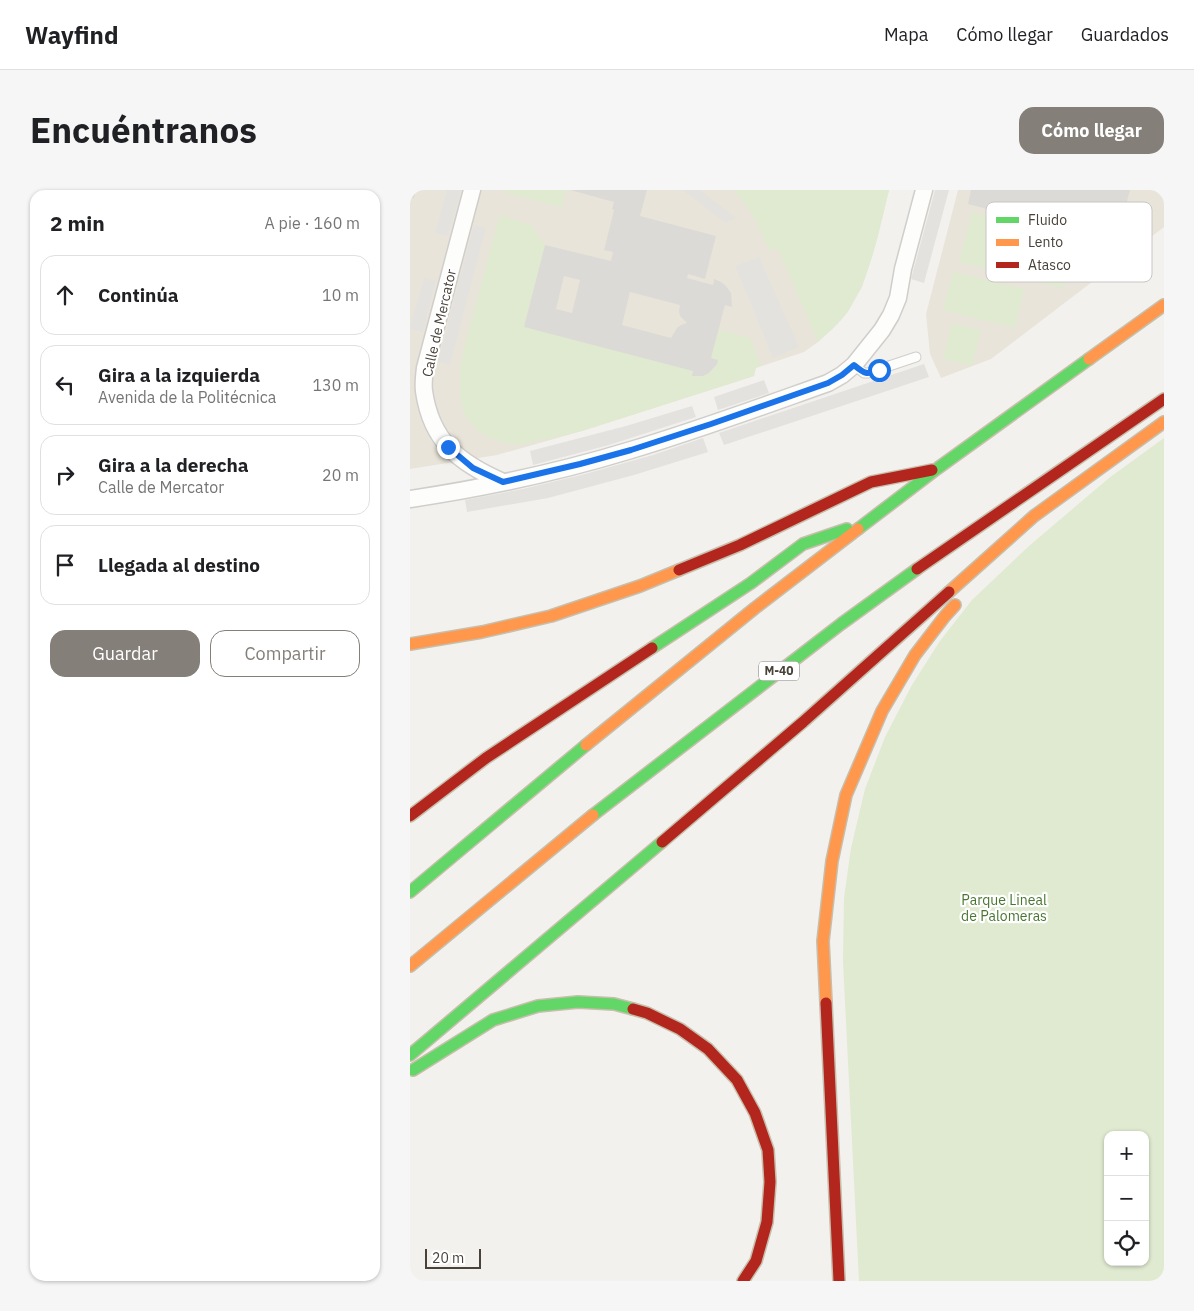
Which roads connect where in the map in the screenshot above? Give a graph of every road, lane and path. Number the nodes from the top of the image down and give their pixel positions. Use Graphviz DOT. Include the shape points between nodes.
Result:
graph roads {
  1 [pos="472,190"];
  2 [pos="924,190"];
  3 [pos="1164,305"];
  4 [pos="916,357"];
  5 [pos="854,365"];
  6 [pos="1164,399"];
  7 [pos="1164,422"];
  8 [pos="938,468"];
  9 [pos="503,482"];
  10 [pos="410,499"];
  11 [pos="1034,516"];
  12 [pos="870,521"];
  13 [pos="979,580"];
  14 [pos="965,594"];
  15 [pos="410,644"];
  16 [pos="410,816"];
  17 [pos="410,892"];
  18 [pos="410,966"];
  19 [pos="410,1055"];
  20 [pos="410,1072"];
  21 [pos="743,1281"];
  22 [pos="838,1281"];
  1 -- 9 [label="street, Calle de Mercator" via="425,368 424,390 435,428 448,447 473,468"];
  2 -- 5 [label="street" via="891,316"];
  3 -- 8 [label="highway"];
  4 -- 5 [label="lane" via="868,373"];
  5 -- 9 [label="street" via="828,383 711,424 622,453"];
  6 -- 18 [label="highway, M-40" via="841,624 600,809"];
  7 -- 11 [label="highway"];
  8 -- 12 [label="highway"];
  8 -- 15 [label="highway" via="871,482 740,545 640,586 569,610 482,632"];
  9 -- 10 [label="street"];
  11 -- 13 [label="highway"];
  11 -- 19 [label="highway" via="803,722"];
  12 -- 16 [label="highway" via="804,544 751,583 486,758"];
  12 -- 17 [label="highway" via="755,608"];
  14 -- 22 [label="highway" via="915,655 882,710 846,795 832,861 823,941"];
  20 -- 21 [label="highway" via="493,1020 538,1006 578,1002 614,1004 647,1013 680,1029 708,1049 737,1080 755,1113 768,1150 767,1222 756,1261"];
}
